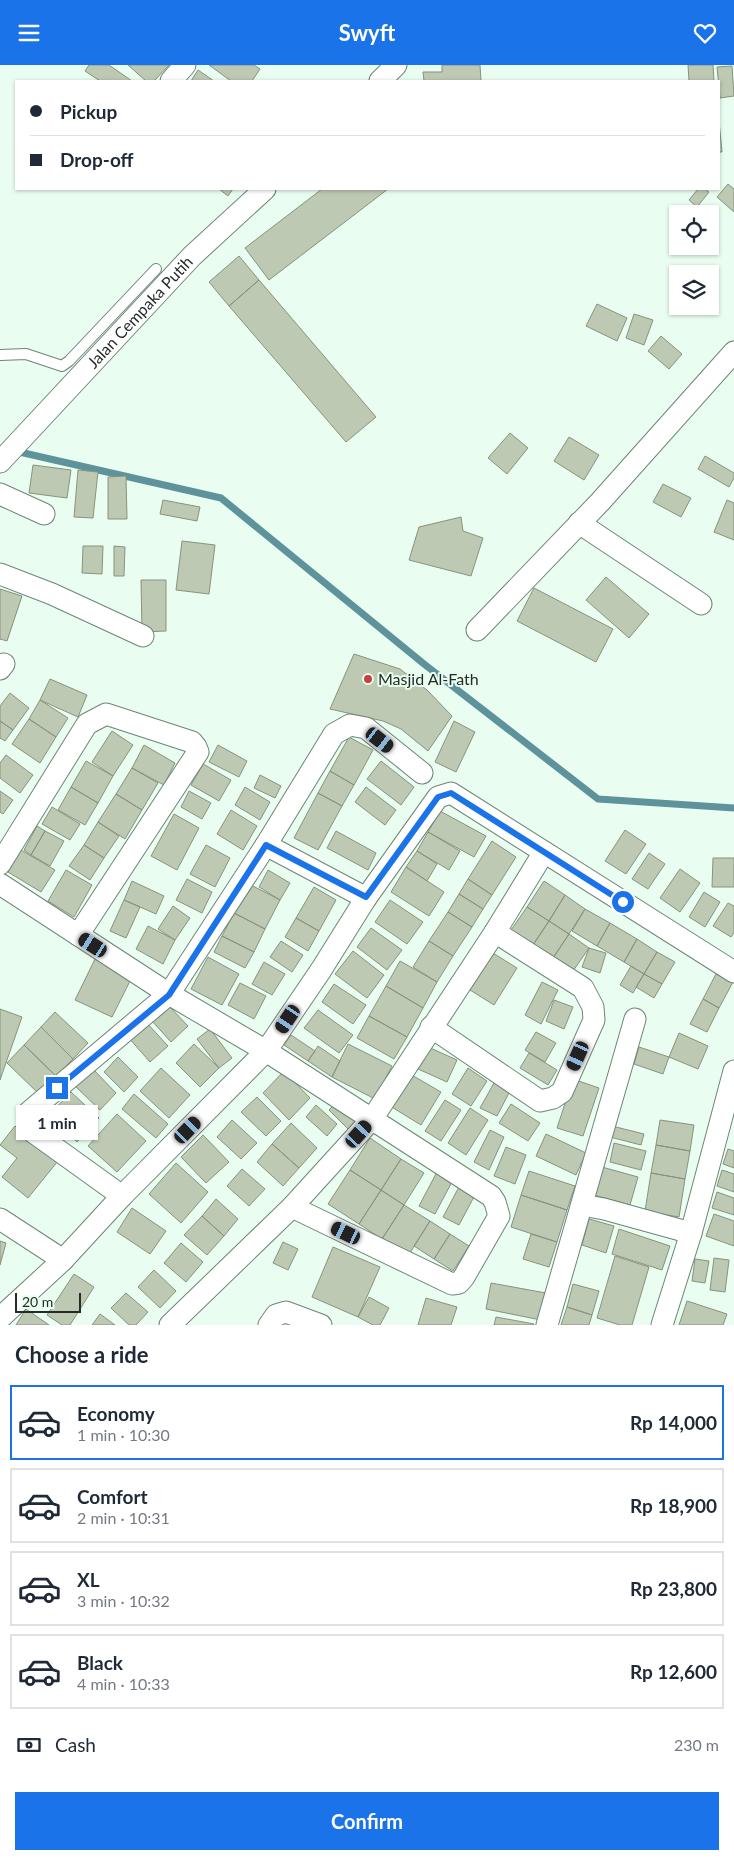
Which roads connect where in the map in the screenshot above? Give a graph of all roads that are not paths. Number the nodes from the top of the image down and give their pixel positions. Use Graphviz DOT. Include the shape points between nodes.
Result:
graph roads {
  1 [pos="185,65"];
  2 [pos="396,65"];
  3 [pos="173,80"];
  4 [pos="381,80"];
  5 [pos="264,190"];
  6 [pos="156,269"];
  7 [pos="734,352"];
  8 [pos="0,355"];
  9 [pos="0,462"];
  10 [pos="0,494"];
  11 [pos="44,514"];
  12 [pos="580,523"];
  13 [pos="0,574"];
  14 [pos="701,604"];
  15 [pos="477,630"];
  16 [pos="143,635"];
  17 [pos="422,773"];
  18 [pos="266,845"];
  19 [pos="544,852"];
  20 [pos="0,864"];
  21 [pos="0,884"];
  22 [pos="366,897"];
  23 [pos="495,932"];
  24 [pos="78,935"];
  25 [pos="734,972"];
  26 [pos="169,995"];
  27 [pos="635,1019"];
  28 [pos="431,1027"];
  29 [pos="266,1051"];
  30 [pos="734,1071"];
  31 [pos="372,1119"];
  32 [pos="122,1196"];
  33 [pos="582,1205"];
  34 [pos="292,1207"];
  35 [pos="0,1219"];
  36 [pos="692,1233"];
  37 [pos="63,1260"];
  38 [pos="0,1318"];
  39 [pos="170,1325"];
  40 [pos="269,1325"];
  41 [pos="321,1325"];
  42 [pos="547,1325"];
  43 [pos="662,1325"];
  1 -- 3 [label="street"];
  2 -- 4 [label="street"];
  5 -- 9 [label="street, Jalan Cempaka Putih" via="192,256"];
  6 -- 8 [label="lane" via="62,366 26,354"];
  7 -- 12 [label="street"];
  10 -- 11 [label="street"];
  12 -- 14 [label="street"];
  12 -- 15 [label="street"];
  13 -- 16 [label="street" via="52,593"];
  17 -- 18 [label="street" via="366,729 350,725 340,729 330,739"];
  18 -- 22 [label="street"];
  18 -- 26 [label="street"];
  19 -- 22 [label="street" via="451,793 444,794 438,797"];
  19 -- 23 [label="street"];
  19 -- 25 [label="street"];
  20 -- 24 [label="street" via="87,724 106,714 192,743 198,753"];
  21 -- 24 [label="street"];
  22 -- 29 [label="street"];
  23 -- 28 [label="street"];
  23 -- 28 [label="street" via="583,988 593,1007 594,1020 562,1092 540,1101"];
  24 -- 26 [label="street"];
  26 -- 29 [label="street"];
  26 -- 32 [label="street" via="29,1112 33,1132"];
  27 -- 33 [label="street"];
  28 -- 31 [label="street"];
  29 -- 31 [label="street"];
  29 -- 32 [label="street"];
  30 -- 36 [label="street"];
  31 -- 34 [label="street"];
  31 -- 34 [label="street" via="491,1196 495,1202 499,1216 459,1283 452,1284"];
  32 -- 37 [label="street"];
  33 -- 36 [label="street"];
  33 -- 42 [label="street"];
  34 -- 39 [label="street"];
  35 -- 37 [label="street"];
  36 -- 43 [label="street"];
  37 -- 38 [label="street"];
  40 -- 41 [label="street" via="276,1315 286,1312"];
}
